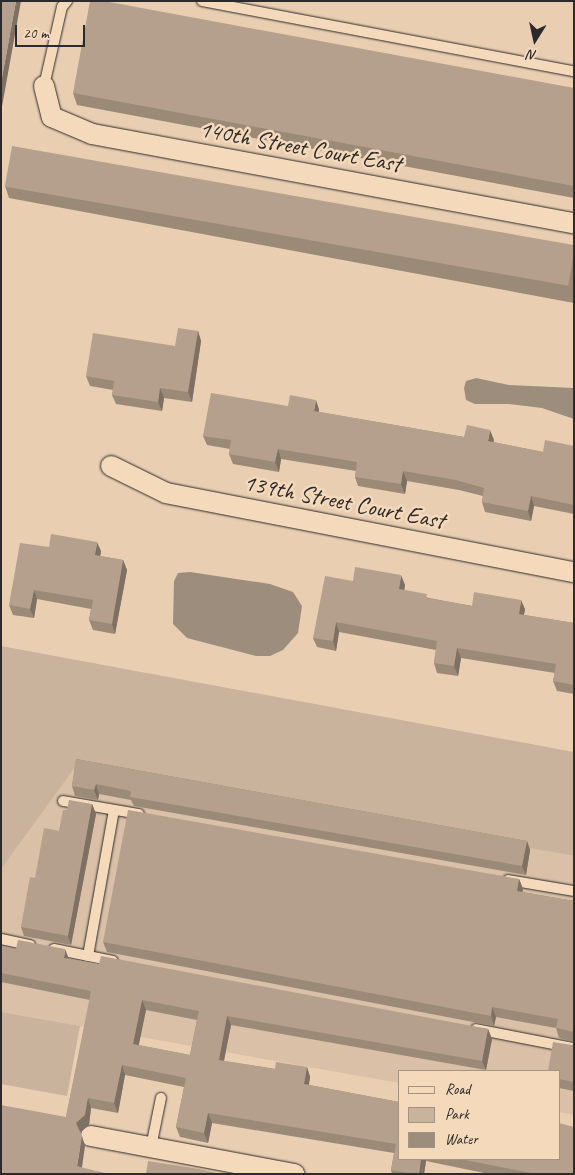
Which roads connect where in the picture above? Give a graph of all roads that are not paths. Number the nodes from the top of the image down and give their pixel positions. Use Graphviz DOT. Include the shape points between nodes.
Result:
graph roads {
  1 [pos="67,1"];
  2 [pos="202,1"];
  3 [pos="574,72"];
  4 [pos="44,86"];
  5 [pos="574,223"];
  6 [pos="111,466"];
  7 [pos="574,572"];
  8 [pos="63,801"];
  9 [pos="114,810"];
  10 [pos="153,817"];
  11 [pos="496,877"];
  12 [pos="574,891"];
  13 [pos="1,940"];
  14 [pos="88,956"];
  15 [pos="127,963"];
  16 [pos="467,1028"];
  17 [pos="574,1048"];
  18 [pos="160,1098"];
  19 [pos="90,1136"];
  20 [pos="151,1147"];
  21 [pos="294,1174"];
  1 -- 4 [label="lane" via="62,6"];
  2 -- 3 [label="lane"];
  4 -- 5 [label="street, 140th Street Court East" via="52,117 92,134"];
  6 -- 7 [label="street, 139th Street Court East" via="166,493"];
  8 -- 9 [label="lane"];
  9 -- 10 [label="lane"];
  9 -- 14 [label="lane"];
  11 -- 12 [label="lane"];
  13 -- 14 [label="lane"];
  14 -- 15 [label="lane"];
  16 -- 17 [label="lane"];
  18 -- 20 [label="lane"];
  19 -- 20 [label="street"];
  20 -- 21 [label="street"];
}
